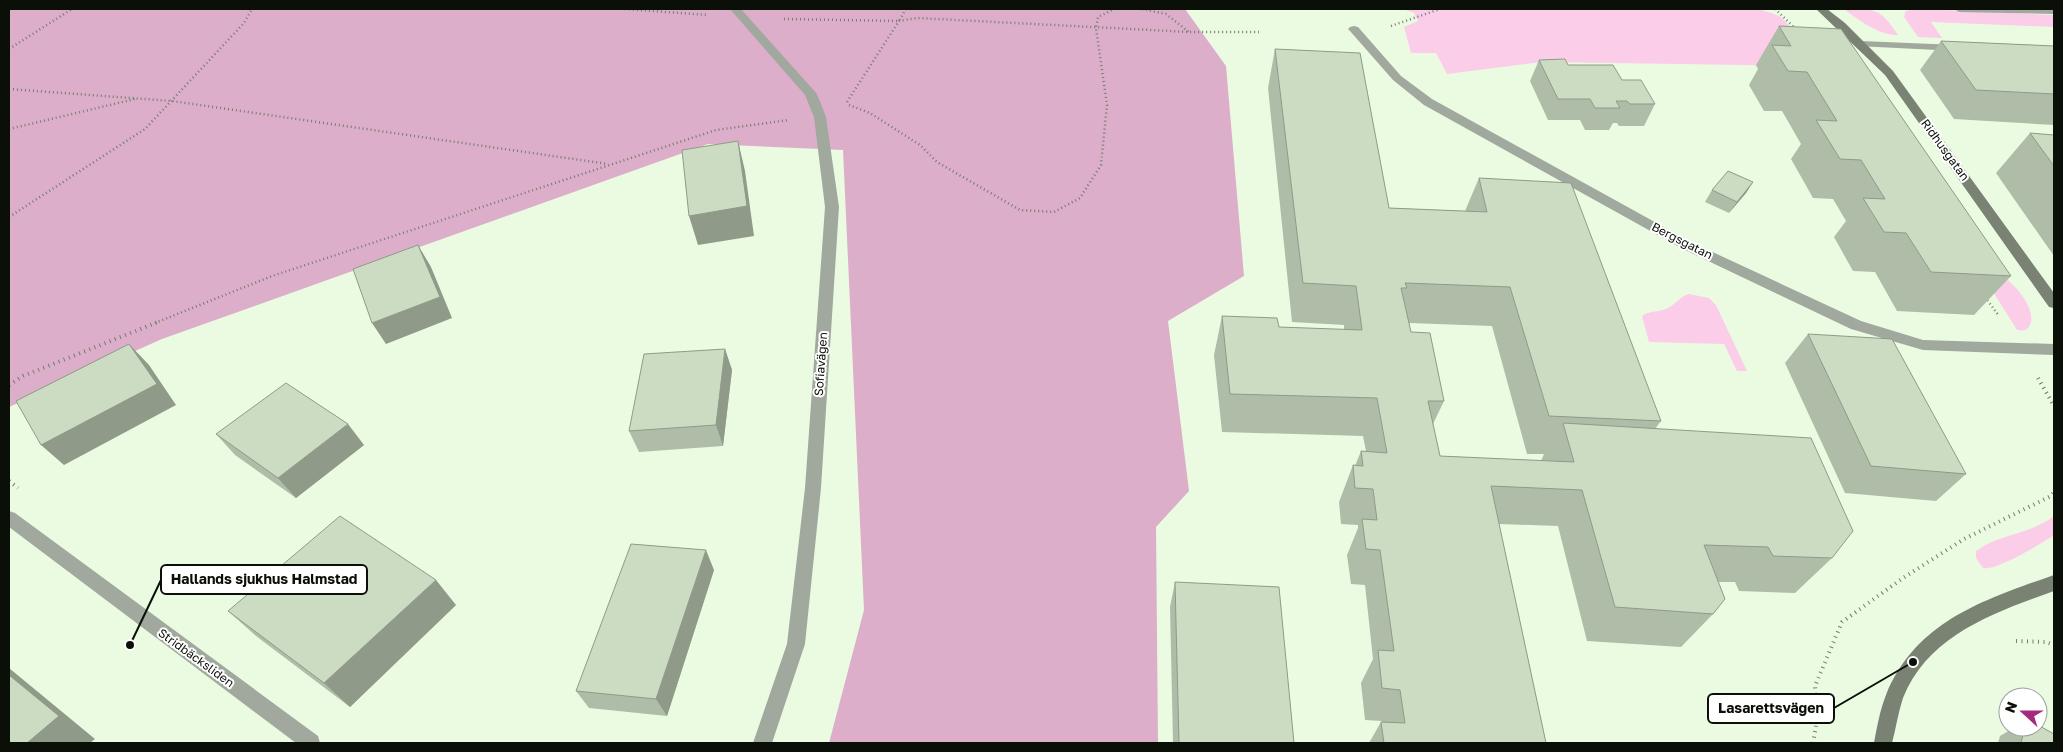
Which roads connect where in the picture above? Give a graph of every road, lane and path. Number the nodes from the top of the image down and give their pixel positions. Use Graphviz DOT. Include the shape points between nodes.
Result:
graph roads {
  1 [pos="72,9"];
  2 [pos="252,9"];
  3 [pos="625,9"];
  4 [pos="906,9"];
  5 [pos="1114,9"];
  6 [pos="1142,9"];
  7 [pos="1440,9"];
  8 [pos="1775,9"];
  9 [pos="1821,9"];
  10 [pos="1959,9"];
  11 [pos="2054,11"];
  12 [pos="740,13"];
  13 [pos="898,22"];
  14 [pos="1096,28"];
  15 [pos="1385,28"];
  16 [pos="1354,29"];
  17 [pos="1190,32"];
  18 [pos="1259,32"];
  19 [pos="1802,35"];
  20 [pos="1861,44"];
  21 [pos="1965,48"];
  22 [pos="9,49"];
  23 [pos="9,89"];
  24 [pos="138,98"];
  25 [pos="172,101"];
  26 [pos="820,116"];
  27 [pos="9,129"];
  28 [pos="610,165"];
  29 [pos="9,217"];
  30 [pos="2049,289"];
  31 [pos="1983,292"];
  32 [pos="2054,303"];
  33 [pos="2020,349"];
  34 [pos="2054,350"];
  35 [pos="2034,370"];
  36 [pos="9,386"];
  37 [pos="2054,406"];
  38 [pos="2054,492"];
  39 [pos="9,518"];
  40 [pos="2054,583"];
  41 [pos="2016,641"];
  42 [pos="2054,645"];
  43 [pos="311,743"];
  44 [pos="763,743"];
  45 [pos="1813,743"];
  46 [pos="1883,743"];
  1 -- 22 [label="path"];
  2 -- 25 [label="path" via="244,23"];
  3 -- 12 [label="path"];
  4 -- 13 [label="path"];
  5 -- 14 [label="path" via="1098,17"];
  6 -- 17 [label="path" via="1166,14"];
  7 -- 15 [label="path"];
  8 -- 19 [label="path"];
  9 -- 20 [label="street, Ridhusgatan"];
  10 -- 11 [label="street"];
  12 -- 13 [label="path"];
  12 -- 26 [label="street, Sofiavägen" via="811,94"];
  13 -- 14 [label="path" via="917,18"];
  13 -- 14 [label="path" via="846,103 870,114 920,145 937,162 1020,210 1054,212 1080,198 1102,165 1107,105"];
  14 -- 17 [label="path"];
  16 -- 33 [label="street, Bergsgatan" via="1397,78 1428,102 1686,245 1856,325 1923,345"];
  17 -- 18 [label="path"];
  20 -- 21 [label="street"];
  20 -- 30 [label="street, Ridhusgatan" via="1889,73"];
  23 -- 24 [label="path"];
  24 -- 25 [label="path"];
  24 -- 27 [label="path"];
  25 -- 28 [label="path"];
  25 -- 29 [label="path" via="145,129"];
  26 -- 28 [label="path" via="716,130"];
  26 -- 44 [label="street, Sofiavägen" via="832,207 813,488 796,644"];
  28 -- 36 [label="path" via="272,276 23,376"];
  30 -- 32 [label="street, Ridhusgatan"];
  31 -- 33 [label="path"];
  33 -- 34 [label="street, Bergsgatan"];
  35 -- 37 [label="path"];
  38 -- 45 [label="path" via="2010,518 1964,539 1842,622 1815,686 1817,721"];
  39 -- 43 [label="street, Stridbäcksliden"];
  40 -- 46 [label="street" via="1963,619 1935,640 1913,662 1895,695"];
  41 -- 42 [label="path"];
}
